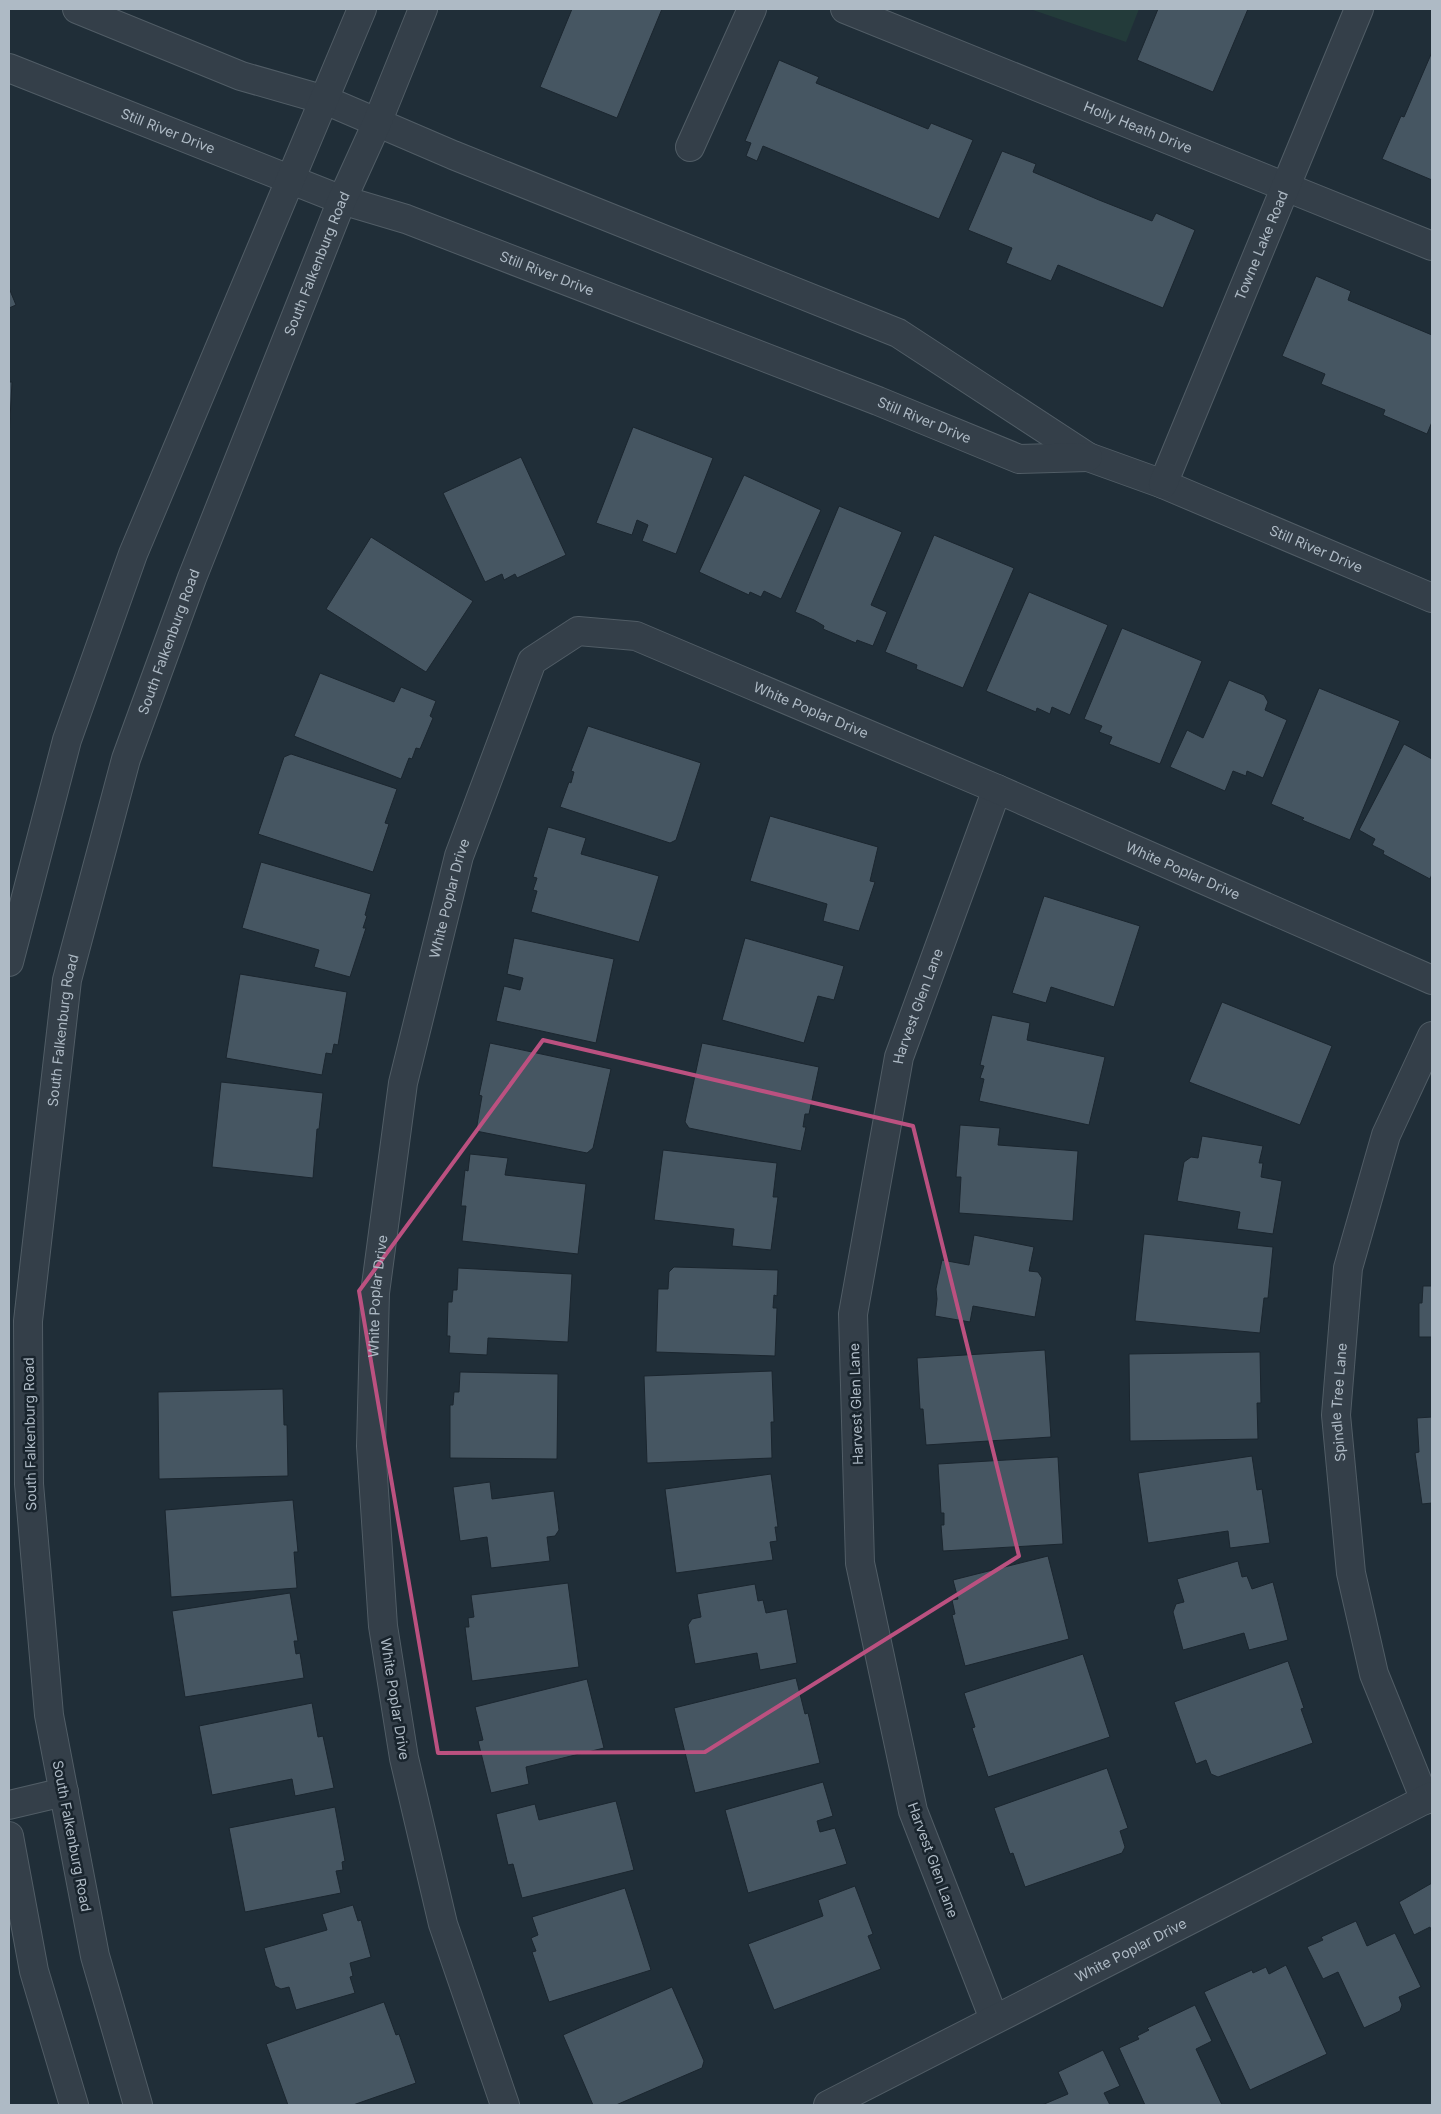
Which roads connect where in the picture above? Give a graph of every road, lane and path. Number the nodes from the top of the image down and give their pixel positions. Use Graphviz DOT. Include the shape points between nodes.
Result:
graph roads {
  1 [pos="77,9"];
  2 [pos="362,9"];
  3 [pos="423,9"];
  4 [pos="752,9"];
  5 [pos="845,9"];
  6 [pos="1359,9"];
  7 [pos="9,68"];
  8 [pos="325,100"];
  9 [pos="376,123"];
  10 [pos="690,147"];
  11 [pos="289,179"];
  12 [pos="1286,188"];
  13 [pos="342,200"];
  14 [pos="1432,246"];
  15 [pos="1088,457"];
  16 [pos="1163,484"];
  17 [pos="1432,598"];
  18 [pos="997,789"];
  19 [pos="9,962"];
  20 [pos="1432,980"];
  21 [pos="1432,1036"];
  22 [pos="64,1792"];
  23 [pos="1429,1798"];
  24 [pos="9,1805"];
  25 [pos="9,1836"];
  26 [pos="994,2020"];
  27 [pos="74,2105"];
  28 [pos="138,2105"];
  29 [pos="505,2105"];
  30 [pos="828,2105"];
  1 -- 8 [label="street, Still River Drive" via="241,76"];
  2 -- 8 [label="street"];
  3 -- 9 [label="street, South Falkenburg Road"];
  4 -- 10 [label="street"];
  5 -- 12 [label="street, Holly Heath Drive"];
  6 -- 12 [label="street, Towne Lake Road"];
  7 -- 11 [label="street, Still River Drive"];
  8 -- 9 [label="street, Still River Drive"];
  8 -- 11 [label="street"];
  9 -- 13 [label="street, South Falkenburg Road"];
  9 -- 15 [label="street, Still River Drive" via="898,333"];
  11 -- 13 [label="street, Still River Drive"];
  11 -- 19 [label="street" via="133,554 67,740"];
  12 -- 14 [label="street, Holly Heath Drive"];
  12 -- 16 [label="street, Towne Lake Road"];
  13 -- 15 [label="street, Still River Drive" via="415,223 1019,459"];
  13 -- 22 [label="street, South Falkenburg Road" via="192,578 126,760 67,980 28,1321 29,1484 49,1715"];
  15 -- 16 [label="street, Still River Drive"];
  16 -- 17 [label="street, Still River Drive"];
  18 -- 20 [label="street, White Poplar Drive"];
  18 -- 26 [label="street, Harvest Glen Lane" via="899,1057 853,1314 860,1563 912,1811"];
  18 -- 29 [label="street, White Poplar Drive" via="636,636 578,631 532,661 459,856 403,1083 375,1294 371,1446 384,1626 404,1758 443,1924"];
  21 -- 23 [label="street, Spindle Tree Lane" via="1386,1135 1348,1268 1336,1415 1351,1573 1374,1674"];
  22 -- 24 [label="street"];
  22 -- 28 [label="street, South Falkenburg Road" via="95,1956"];
  23 -- 26 [label="street, White Poplar Drive"];
  25 -- 27 [label="street" via="34,1971"];
  26 -- 30 [label="street, White Poplar Drive"];
}
